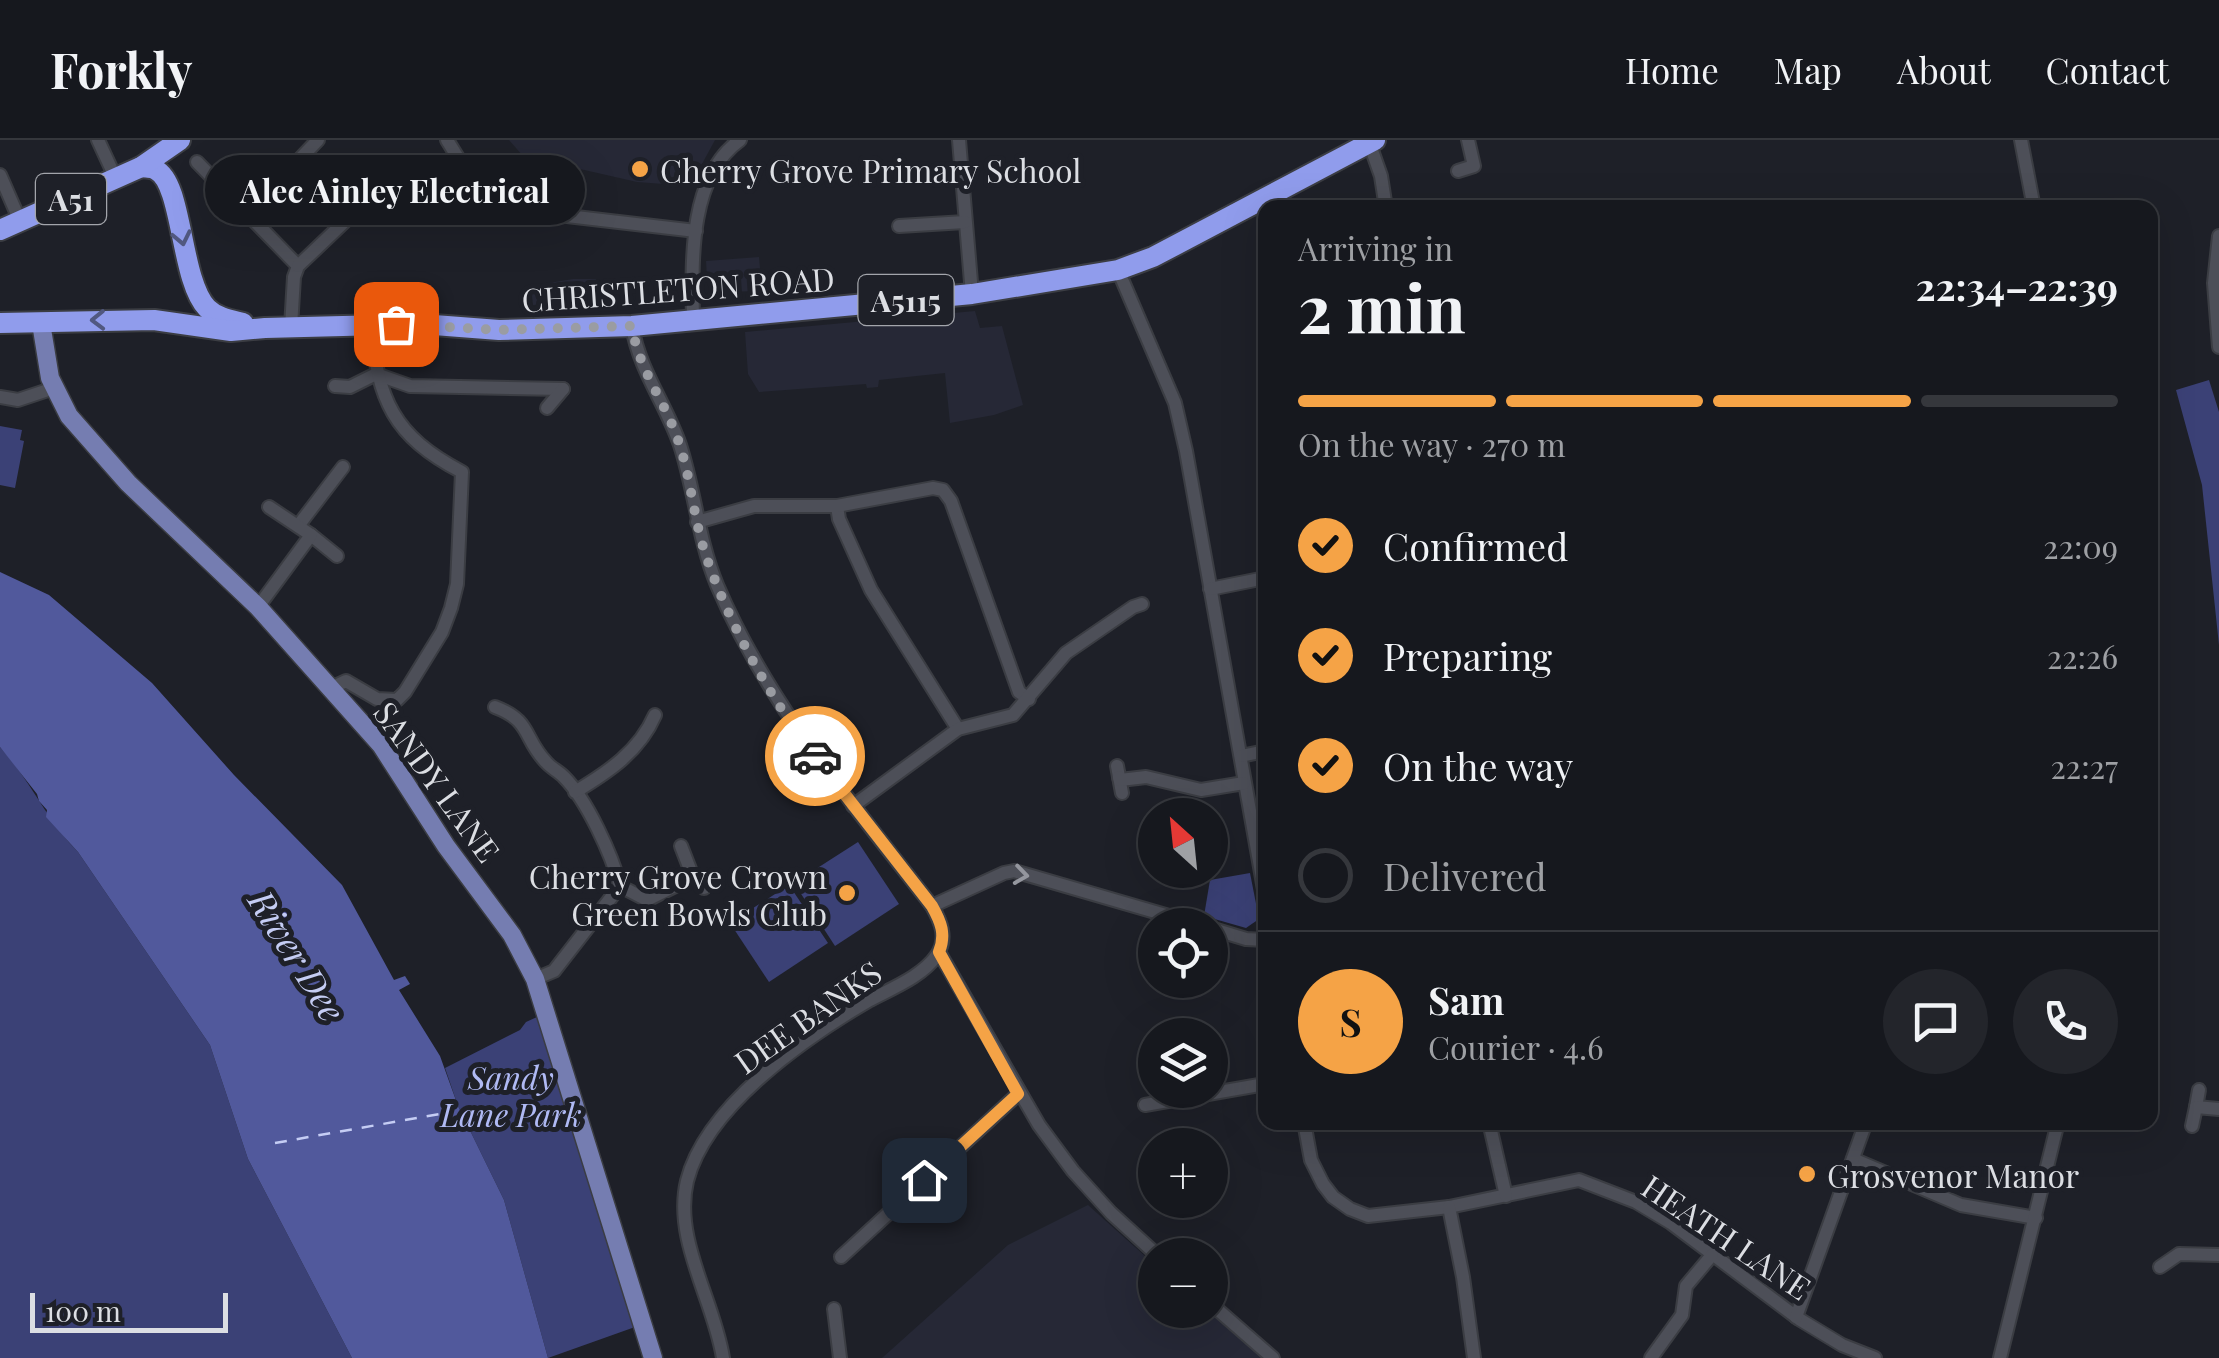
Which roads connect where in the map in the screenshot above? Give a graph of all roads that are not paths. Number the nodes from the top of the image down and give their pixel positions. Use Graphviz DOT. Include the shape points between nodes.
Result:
graph roads {
  1 [pos="98,140"];
  2 [pos="182,140"];
  3 [pos="318,140"];
  4 [pos="447,140"];
  5 [pos="740,140"];
  6 [pos="959,140"];
  7 [pos="1468,140"];
  8 [pos="2021,140"];
  9 [pos="1372,141"];
  10 [pos="725,145"];
  11 [pos="197,162"];
  12 [pos="403,166"];
  13 [pos="141,167"];
  14 [pos="1458,170"];
  15 [pos="0,175"];
  16 [pos="116,178"];
  17 [pos="173,196"];
  18 [pos="1258,200"];
  19 [pos="1259,200"];
  20 [pos="1385,200"];
  21 [pos="2032,200"];
  22 [pos="248,213"];
  23 [pos="20,221"];
  24 [pos="965,222"];
  25 [pos="900,226"];
  26 [pos="0,230"];
  27 [pos="696,230"];
  28 [pos="2219,236"];
  29 [pos="298,266"];
  30 [pos="1118,270"];
  31 [pos="191,280"];
  32 [pos="972,294"];
  33 [pos="154,320"];
  34 [pos="692,320"];
  35 [pos="42,323"];
  36 [pos="0,324"];
  37 [pos="371,325"];
  38 [pos="632,326"];
  39 [pos="291,327"];
  40 [pos="265,328"];
  41 [pos="2219,348"];
  42 [pos="376,374"];
  43 [pos="336,386"];
  44 [pos="54,388"];
  45 [pos="0,397"];
  46 [pos="547,408"];
  47 [pos="343,467"];
  48 [pos="837,506"];
  49 [pos="270,507"];
  50 [pos="697,522"];
  51 [pos="298,526"];
  52 [pos="311,535"];
  53 [pos="337,556"];
  54 [pos="1258,579"];
  55 [pos="1210,589"];
  56 [pos="258,607"];
  57 [pos="1140,622"];
  58 [pos="331,688"];
  59 [pos="1029,699"];
  60 [pos="496,707"];
  61 [pos="655,715"];
  62 [pos="958,730"];
  63 [pos="1258,752"];
  64 [pos="1241,756"];
  65 [pos="1119,779"];
  66 [pos="1244,783"];
  67 [pos="575,792"];
  68 [pos="853,806"];
  69 [pos="681,846"];
  70 [pos="1258,858"];
  71 [pos="693,876"];
  72 [pos="620,886"];
  73 [pos="704,888"];
  74 [pos="932,906"];
  75 [pos="1141,908"];
  76 [pos="1228,934"];
  77 [pos="1258,940"];
  78 [pos="939,952"];
  79 [pos="536,978"];
  80 [pos="1258,1085"];
  81 [pos="1228,1090"];
  82 [pos="2199,1090"];
  83 [pos="1018,1094"];
  84 [pos="2196,1108"];
  85 [pos="2219,1108"];
  86 [pos="2192,1126"];
  87 [pos="1306,1130"];
  88 [pos="1490,1130"];
  89 [pos="1863,1130"];
  90 [pos="2056,1130"];
  91 [pos="1853,1159"];
  92 [pos="1506,1196"];
  93 [pos="1449,1207"];
  94 [pos="2036,1218"];
  95 [pos="1138,1238"];
  96 [pos="1712,1254"];
  97 [pos="2219,1255"];
  98 [pos="841,1257"];
  99 [pos="2160,1267"];
  100 [pos="834,1309"];
  101 [pos="1796,1316"];
  102 [pos="1228,1319"];
  103 [pos="653,1358"];
  104 [pos="723,1358"];
  105 [pos="840,1358"];
  106 [pos="1272,1358"];
  107 [pos="1474,1358"];
  108 [pos="1651,1358"];
  109 [pos="1875,1358"];
  110 [pos="2000,1358"];
  1 -- 16 [label="street"];
  2 -- 13 [label="highway, A51"];
  2 -- 17 [label="highway" via="173,160"];
  3 -- 22 [label="street"];
  4 -- 27 [label="street" via="482,196 498,208"];
  5 -- 10 [label="street"];
  6 -- 24 [label="street"];
  7 -- 14 [label="street" via="1474,166"];
  8 -- 21 [label="street"];
  9 -- 19 [label="highway, CHRISTLETON ROAD / A5115"];
  9 -- 20 [label="street"];
  10 -- 27 [label="street"];
  11 -- 22 [label="street"];
  12 -- 29 [label="street"];
  13 -- 16 [label="highway, A51"];
  13 -- 17 [label="highway, A51" via="165,177"];
  15 -- 23 [label="street"];
  16 -- 23 [label="highway, A51"];
  17 -- 31 [label="highway, one-way"];
  18 -- 30 [label="highway, CHRISTLETON ROAD / A5115"];
  22 -- 29 [label="street"];
  23 -- 26 [label="highway, A51"];
  24 -- 25 [label="street"];
  24 -- 32 [label="street"];
  27 -- 34 [label="street"];
  28 -- 41 [label="street"];
  29 -- 39 [label="street"];
  30 -- 32 [label="highway, CHRISTLETON ROAD / A5115"];
  30 -- 55 [label="street" via="1175,403"];
  31 -- 33 [label="highway" via="181,312"];
  31 -- 40 [label="highway, A5115" via="208,310"];
  32 -- 34 [label="highway, CHRISTLETON ROAD / A5115"];
  33 -- 35 [label="highway, CHRISTLETON ROAD, one-way"];
  33 -- 40 [label="highway, CHRISTLETON ROAD / A5115" via="231,331"];
  34 -- 38 [label="highway, CHRISTLETON ROAD / A5115"];
  35 -- 36 [label="highway, CHRISTLETON ROAD"];
  35 -- 44 [label="main road, SANDY LANE"];
  37 -- 38 [label="highway, CHRISTLETON ROAD / A5115"];
  37 -- 39 [label="highway, CHRISTLETON ROAD / A5115"];
  37 -- 42 [label="street"];
  38 -- 50 [label="street" via="639,358 677,435"];
  39 -- 40 [label="highway, CHRISTLETON ROAD / A5115"];
  42 -- 43 [label="street" via="350,388"];
  42 -- 46 [label="street" via="410,386 562,388"];
  42 -- 58 [label="street" via="405,432 462,472 456,584 442,632 397,700 377,699 346,680"];
  44 -- 45 [label="street" via="18,400"];
  44 -- 56 [label="main road, SANDY LANE" via="89,442"];
  47 -- 51 [label="street"];
  48 -- 50 [label="street" via="754,506"];
  48 -- 59 [label="street" via="944,490 1019,692"];
  48 -- 62 [label="street" via="871,590"];
  49 -- 51 [label="street"];
  50 -- 68 [label="street" via="718,585 768,684"];
  51 -- 52 [label="street"];
  52 -- 53 [label="street"];
  52 -- 56 [label="street"];
  54 -- 55 [label="street"];
  55 -- 64 [label="street"];
  56 -- 58 [label="main road, SANDY LANE"];
  57 -- 59 [label="street" via="1138,605 1066,654"];
  58 -- 79 [label="main road, SANDY LANE" via="381,745"];
  59 -- 62 [label="street" via="1012,714"];
  60 -- 67 [label="street" via="514,714"];
  61 -- 67 [label="street" via="654,734"];
  62 -- 68 [label="street"];
  63 -- 64 [label="street"];
  64 -- 66 [label="street"];
  65 -- 66 [label="street" via="1146,777 1202,790"];
  66 -- 70 [label="street"];
  67 -- 72 [label="street"];
  68 -- 74 [label="street"];
  69 -- 71 [label="street"];
  71 -- 72 [label="street" via="647,900"];
  71 -- 73 [label="street"];
  72 -- 79 [label="street" via="554,971"];
  74 -- 75 [label="street, one-way" via="1014,871"];
  74 -- 78 [label="street" via="942,923"];
  76 -- 77 [label="street"];
  78 -- 83 [label="street"];
  78 -- 104 [label="street, DEE BANKS" via="923,970 822,1031 758,1081 723,1116 692,1164 685,1221"];
  79 -- 103 [label="main road, SANDY LANE"];
  80 -- 81 [label="street"];
  82 -- 84 [label="street"];
  83 -- 95 [label="street" via="1073,1172"];
  83 -- 98 [label="street"];
  84 -- 85 [label="street"];
  84 -- 86 [label="street"];
  87 -- 93 [label="street, HEATH LANE" via="1323,1184 1350,1210 1368,1216"];
  88 -- 92 [label="street"];
  89 -- 91 [label="street"];
  90 -- 94 [label="street"];
  91 -- 94 [label="street" via="1961,1205"];
  91 -- 101 [label="street"];
  92 -- 93 [label="street, HEATH LANE"];
  92 -- 96 [label="street, HEATH LANE" via="1580,1180 1636,1202"];
  93 -- 107 [label="street"];
  94 -- 110 [label="street"];
  96 -- 101 [label="street, HEATH LANE"];
  96 -- 108 [label="street" via="1686,1286 1682,1315"];
  97 -- 99 [label="street" via="2179,1254"];
  100 -- 105 [label="street"];
  101 -- 109 [label="street, HEATH LANE"];
  102 -- 106 [label="street"];
}
